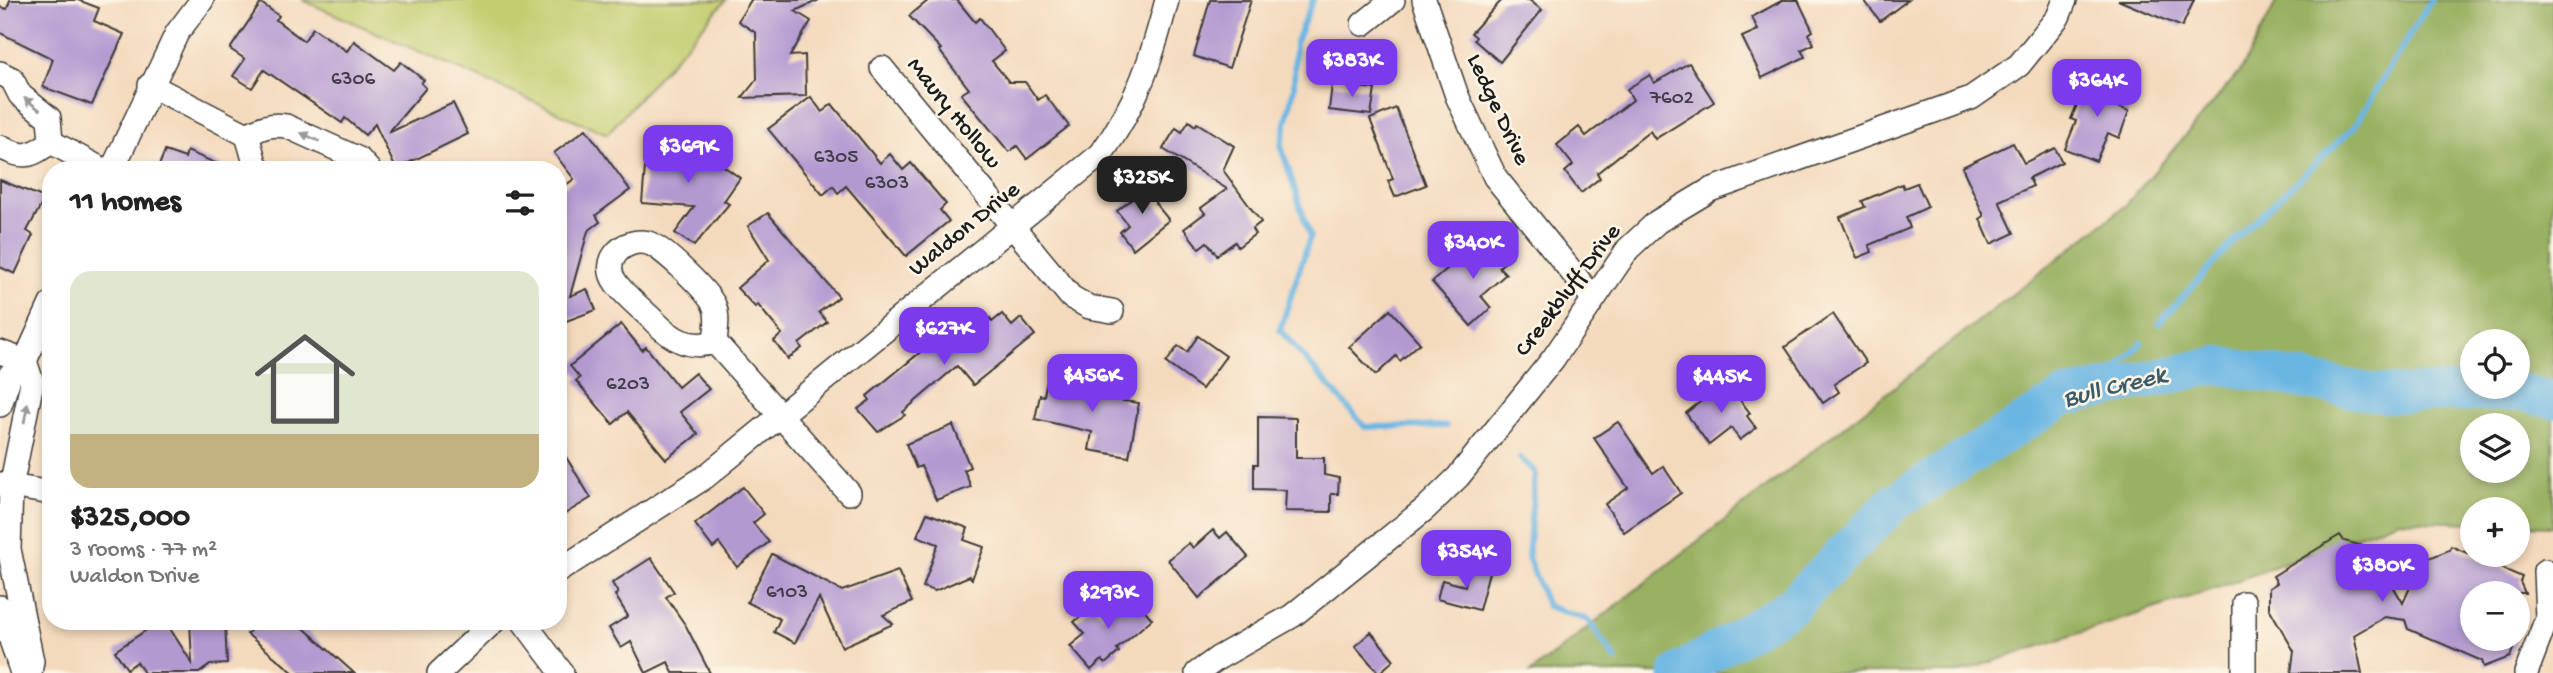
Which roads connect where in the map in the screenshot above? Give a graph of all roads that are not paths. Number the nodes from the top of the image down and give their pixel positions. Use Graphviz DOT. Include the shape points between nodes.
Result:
graph roads {
  1 [pos="202,0"];
  2 [pos="1167,0"];
  3 [pos="1393,0"];
  4 [pos="1424,0"];
  5 [pos="2065,0"];
  6 [pos="1363,24"];
  7 [pos="883,68"];
  8 [pos="0,73"];
  9 [pos="150,85"];
  10 [pos="247,135"];
  11 [pos="51,142"];
  12 [pos="0,147"];
  13 [pos="86,161"];
  14 [pos="116,161"];
  15 [pos="254,161"];
  16 [pos="361,161"];
  17 [pos="1010,226"];
  18 [pos="1593,298"];
  19 [pos="1112,311"];
  20 [pos="42,324"];
  21 [pos="715,342"];
  22 [pos="0,352"];
  23 [pos="25,361"];
  24 [pos="0,405"];
  25 [pos="782,416"];
  26 [pos="6,486"];
  27 [pos="42,492"];
  28 [pos="849,492"];
  29 [pos="4,549"];
  30 [pos="567,565"];
  31 [pos="2545,570"];
  32 [pos="2244,603"];
  33 [pos="0,607"];
  34 [pos="484,630"];
  35 [pos="530,630"];
  36 [pos="22,673"];
  37 [pos="30,673"];
  38 [pos="439,673"];
  39 [pos="562,673"];
  40 [pos="1197,673"];
  41 [pos="2244,673"];
  42 [pos="2526,673"];
  1 -- 9 [label="street" via="177,33"];
  2 -- 17 [label="street, Waldon Drive" via="1149,70 1101,155"];
  3 -- 6 [label="street"];
  4 -- 18 [label="street, Ledge Drive" via="1457,96 1494,177"];
  5 -- 18 [label="street, Creekbluff Drive" via="2058,18 2019,65 1971,98 1710,190 1680,206 1628,249"];
  7 -- 17 [label="street, Maury Hollow"];
  11 -- 8 [label="street, one-way" via="49,118 20,95 12,79"];
  9 -- 10 [label="street"];
  9 -- 14 [label="street"];
  10 -- 15 [label="street"];
  16 -- 10 [label="street, one-way" via="286,126 261,127"];
  11 -- 12 [label="street" via="31,156 15,155"];
  11 -- 13 [label="street"];
  17 -- 19 [label="street, Maury Hollow" via="1070,297"];
  17 -- 25 [label="street, Waldon Drive"];
  18 -- 40 [label="street, Creekbluff Drive" via="1553,359 1458,477 1425,509 1292,616"];
  20 -- 23 [label="street"];
  21 -- 21 [label="street" via="715,307 704,290 652,244 634,241 622,245 610,269 615,282 672,338 700,347"];
  21 -- 25 [label="street"];
  22 -- 23 [label="street"];
  23 -- 24 [label="street" via="10,375"];
  26 -- 23 [label="street, one-way" via="32,382"];
  25 -- 28 [label="street"];
  25 -- 30 [label="street, Waldon Drive" via="705,477"];
  26 -- 27 [label="street"];
  26 -- 29 [label="street"];
  29 -- 37 [label="street" via="32,661"];
  31 -- 42 [label="street" via="2547,618"];
  32 -- 41 [label="street"];
  33 -- 36 [label="street"];
  34 -- 38 [label="street"];
  35 -- 39 [label="street"];
}
